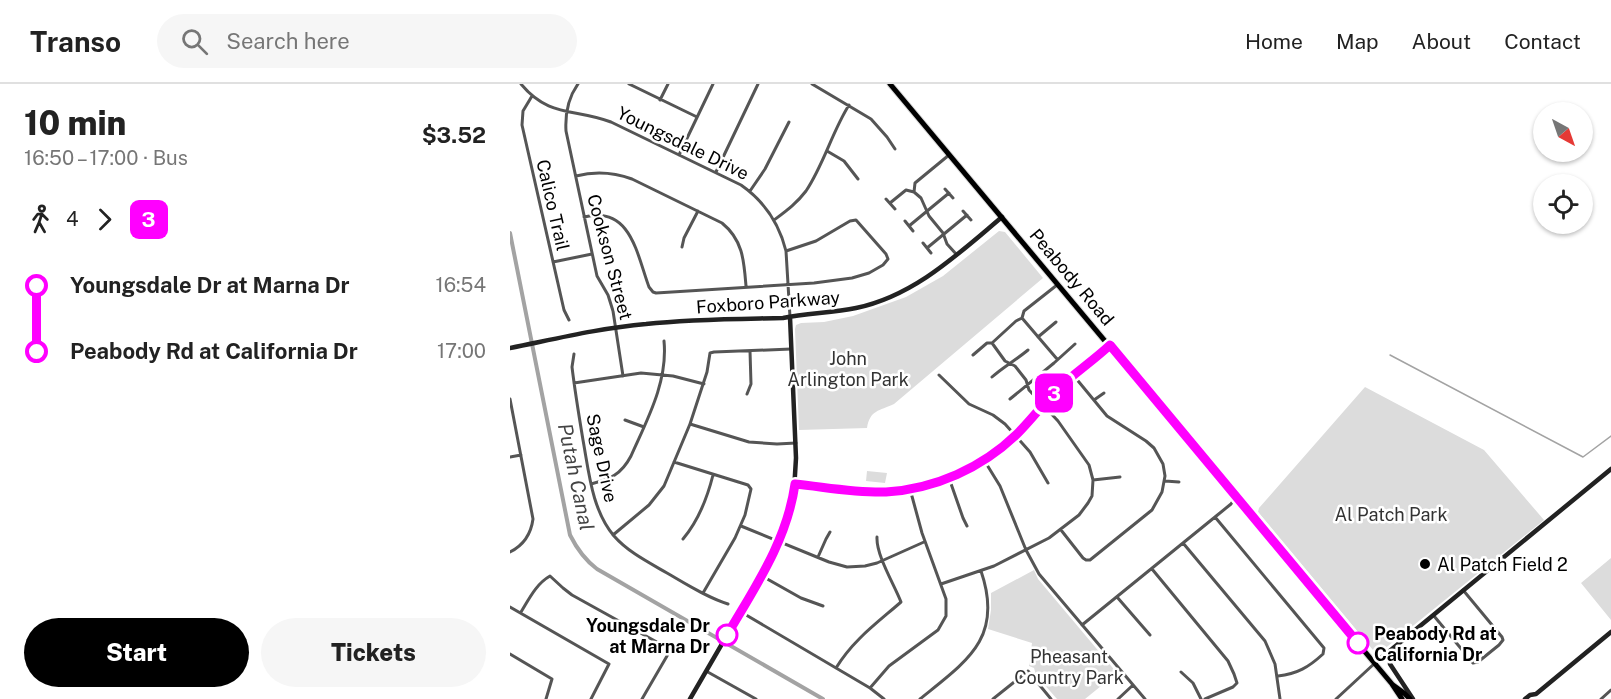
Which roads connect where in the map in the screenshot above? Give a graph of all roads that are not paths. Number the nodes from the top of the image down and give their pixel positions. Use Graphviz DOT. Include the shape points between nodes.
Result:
graph roads {
  1 [pos="521,84"];
  2 [pos="578,84"];
  3 [pos="629,84"];
  4 [pos="668,84"];
  5 [pos="713,84"];
  6 [pos="758,84"];
  7 [pos="812,84"];
  8 [pos="890,84"];
  9 [pos="532,96"];
  10 [pos="660,100"];
  11 [pos="849,105"];
  12 [pos="566,111"];
  13 [pos="697,117"];
  14 [pos="789,122"];
  15 [pos="895,149"];
  16 [pos="827,151"];
  17 [pos="950,154"];
  18 [pos="679,155"];
  19 [pos="716,172"];
  20 [pos="576,176"];
  21 [pos="858,179"];
  22 [pos="945,189"];
  23 [pos="750,191"];
  24 [pos="914,192"];
  25 [pos="949,193"];
  26 [pos="953,198"];
  27 [pos="886,199"];
  28 [pos="890,203"];
  29 [pos="895,209"];
  30 [pos="698,210"];
  31 [pos="927,211"];
  32 [pos="963,211"];
  33 [pos="967,215"];
  34 [pos="584,216"];
  35 [pos="1002,217"];
  36 [pos="774,220"];
  37 [pos="971,220"];
  38 [pos="905,221"];
  39 [pos="909,226"];
  40 [pos="913,231"];
  41 [pos="944,235"];
  42 [pos="923,243"];
  43 [pos="682,247"];
  44 [pos="927,248"];
  45 [pos="786,251"];
  46 [pos="931,253"];
  47 [pos="592,254"];
  48 [pos="957,255"];
  49 [pos="553,262"];
  50 [pos="788,284"];
  51 [pos="1058,285"];
  52 [pos="746,286"];
  53 [pos="790,317"];
  54 [pos="1022,318"];
  55 [pos="569,320"];
  56 [pos="1056,322"];
  57 [pos="616,328"];
  58 [pos="1038,337"];
  59 [pos="664,341"];
  60 [pos="992,343"];
  61 [pos="1075,344"];
  62 [pos="1110,345"];
  63 [pos="510,348"];
  64 [pos="791,349"];
  65 [pos="1028,350"];
  66 [pos="750,351"];
  67 [pos="574,354"];
  68 [pos="973,355"];
  69 [pos="1057,359"];
  70 [pos="1010,363"];
  71 [pos="662,375"];
  72 [pos="939,375"];
  73 [pos="623,376"];
  74 [pos="1074,376"];
  75 [pos="992,377"];
  76 [pos="574,383"];
  77 [pos="704,384"];
  78 [pos="1028,384"];
  79 [pos="1104,393"];
  80 [pos="747,394"];
  81 [pos="510,399"];
  82 [pos="1010,399"];
  83 [pos="1094,400"];
  84 [pos="1043,405"];
  85 [pos="626,420"];
  86 [pos="690,424"];
  87 [pos="644,427"];
  88 [pos="1016,435"];
  89 [pos="796,443"];
  90 [pos="521,455"];
  91 [pos="510,457"];
  92 [pos="984,460"];
  93 [pos="674,462"];
  94 [pos="1611,469"];
  95 [pos="713,475"];
  96 [pos="1120,477"];
  97 [pos="949,478"];
  98 [pos="1093,480"];
  99 [pos="1165,480"];
  100 [pos="1179,482"];
  101 [pos="1048,483"];
  102 [pos="591,484"];
  103 [pos="795,484"];
  104 [pos="910,489"];
  105 [pos="1236,497"];
  106 [pos="1215,517"];
  107 [pos="741,526"];
  108 [pos="967,526"];
  109 [pos="1060,530"];
  110 [pos="830,532"];
  111 [pos="613,535"];
  112 [pos="877,537"];
  113 [pos="682,539"];
  114 [pos="780,541"];
  115 [pos="925,542"];
  116 [pos="1183,543"];
  117 [pos="1026,550"];
  118 [pos="510,552"];
  119 [pos="818,557"];
  120 [pos="883,560"];
  121 [pos="1152,569"];
  122 [pos="981,571"];
  123 [pos="762,576"];
  124 [pos="941,584"];
  125 [pos="1463,590"];
  126 [pos="703,593"];
  127 [pos="1117,597"];
  128 [pos="728,604"];
  129 [pos="823,606"];
  130 [pos="510,608"];
  131 [pos="521,612"];
  132 [pos="741,612"];
  133 [pos="1433,614"];
  134 [pos="1082,625"];
  135 [pos="1414,631"];
  136 [pos="1611,632"];
  137 [pos="1150,635"];
  138 [pos="510,654"];
  139 [pos="1375,663"];
  140 [pos="836,668"];
  141 [pos="706,670"];
  142 [pos="1181,672"];
  143 [pos="1278,676"];
  144 [pos="1392,684"];
  145 [pos="1133,685"];
  146 [pos="870,688"];
  147 [pos="1611,690"];
  148 [pos="1537,697"];
  149 [pos="996,698"];
  150 [pos="546,699"];
  151 [pos="591,699"];
  152 [pos="642,699"];
  153 [pos="690,699"];
  154 [pos="756,699"];
  155 [pos="884,699"];
  156 [pos="920,699"];
  157 [pos="1051,699"];
  158 [pos="1118,699"];
  159 [pos="1145,699"];
  160 [pos="1203,699"];
  161 [pos="1280,699"];
  162 [pos="1336,699"];
  163 [pos="1402,699"];
  164 [pos="1412,699"];
  165 [pos="1525,699"];
  166 [pos="1600,699"];
  1 -- 9 [label="street"];
  2 -- 12 [label="street"];
  3 -- 10 [label="street"];
  4 -- 10 [label="street"];
  5 -- 13 [label="street"];
  6 -- 19 [label="street"];
  7 -- 11 [label="street"];
  8 -- 17 [label="main road, Peabody Road"];
  9 -- 12 [label="street, Youngsdale Drive"];
  9 -- 49 [label="street, Calico Trail" via="522,124"];
  10 -- 13 [label="street"];
  11 -- 15 [label="street" via="875,123"];
  11 -- 16 [label="street"];
  12 -- 18 [label="street, Youngsdale Drive" via="602,118"];
  12 -- 20 [label="street, Cookson Street" via="566,131"];
  13 -- 18 [label="street"];
  14 -- 23 [label="street"];
  16 -- 21 [label="street" via="844,161"];
  16 -- 36 [label="street" via="807,189"];
  17 -- 24 [label="street" via="915,183"];
  17 -- 35 [label="main road, Peabody Road"];
  18 -- 19 [label="street, Youngsdale Drive"];
  19 -- 23 [label="street, Youngsdale Drive"];
  20 -- 30 [label="street" via="620,174"];
  20 -- 34 [label="street, Cookson Street"];
  22 -- 25 [label="street"];
  23 -- 36 [label="street, Youngsdale Drive"];
  24 -- 28 [label="street" via="906,190"];
  24 -- 31 [label="street"];
  25 -- 26 [label="street"];
  25 -- 31 [label="street"];
  27 -- 28 [label="street"];
  28 -- 29 [label="street"];
  30 -- 43 [label="street"];
  30 -- 52 [label="street" via="722,223 736,238 744,259"];
  31 -- 39 [label="street"];
  31 -- 41 [label="street"];
  32 -- 33 [label="street"];
  33 -- 37 [label="street"];
  33 -- 41 [label="street"];
  34 -- 47 [label="street, Cookson Street"];
  34 -- 52 [label="street" via="605,215 622,223 653,292"];
  35 -- 48 [label="street, Foxboro Parkway"];
  35 -- 51 [label="main road, Peabody Road"];
  36 -- 45 [label="street, Youngsdale Drive"];
  38 -- 39 [label="street"];
  39 -- 40 [label="street"];
  41 -- 44 [label="street"];
  41 -- 48 [label="street"];
  42 -- 44 [label="street"];
  44 -- 46 [label="street"];
  45 -- 50 [label="street, Youngsdale Drive"];
  45 -- 50 [label="street" via="816,241 855,220 888,258 861,276"];
  47 -- 49 [label="street"];
  47 -- 57 [label="street, Cookson Street"];
  48 -- 53 [label="street, Foxboro Parkway" via="923,281 889,298 839,311"];
  49 -- 55 [label="street, Calico Trail"];
  50 -- 52 [label="street"];
  50 -- 53 [label="street, Youngsdale Drive"];
  51 -- 54 [label="street" via="1024,311"];
  51 -- 62 [label="main road, Peabody Road"];
  53 -- 57 [label="street, Foxboro Parkway"];
  53 -- 64 [label="street, Youngsdale Drive"];
  54 -- 58 [label="street"];
  54 -- 60 [label="street"];
  56 -- 58 [label="street"];
  57 -- 63 [label="street, Foxboro Parkway"];
  57 -- 73 [label="street, Cookson Street"];
  58 -- 69 [label="street"];
  59 -- 71 [label="street"];
  60 -- 68 [label="street"];
  60 -- 70 [label="street"];
  61 -- 69 [label="street"];
  62 -- 74 [label="street"];
  62 -- 105 [label="main road, Peabody Road"];
  64 -- 66 [label="street"];
  64 -- 89 [label="street, Youngsdale Drive"];
  65 -- 70 [label="street"];
  66 -- 77 [label="street" via="710,353"];
  66 -- 80 [label="street" via="751,387"];
  67 -- 76 [label="street, Sage Drive"];
  69 -- 78 [label="street"];
  70 -- 75 [label="street"];
  70 -- 78 [label="street"];
  71 -- 73 [label="street"];
  71 -- 77 [label="street"];
  71 -- 87 [label="street"];
  72 -- 88 [label="street" via="969,404 999,419"];
  73 -- 76 [label="street"];
  74 -- 83 [label="street"];
  74 -- 84 [label="street"];
  76 -- 102 [label="street, Sage Drive"];
  77 -- 86 [label="street"];
  78 -- 82 [label="street"];
  78 -- 84 [label="street"];
  79 -- 83 [label="street"];
  81 -- 90 [label="street"];
  83 -- 99 [label="street" via="1113,421 1154,448 1163,464"];
  84 -- 88 [label="street"];
  84 -- 98 [label="street" via="1083,455"];
  85 -- 87 [label="street"];
  86 -- 89 [label="street" via="749,442"];
  86 -- 93 [label="street"];
  87 -- 102 [label="street" via="623,468 611,478"];
  88 -- 92 [label="street"];
  88 -- 101 [label="street"];
  89 -- 103 [label="street, Youngsdale Drive"];
  90 -- 91 [label="street"];
  90 -- 118 [label="street" via="533,519 526,539"];
  92 -- 97 [label="street"];
  92 -- 117 [label="street" via="1000,486"];
  93 -- 95 [label="street"];
  93 -- 111 [label="street" via="657,496"];
  94 -- 125 [label="street"];
  95 -- 107 [label="street" via="750,486"];
  95 -- 113 [label="street" via="706,503"];
  96 -- 98 [label="street"];
  97 -- 104 [label="street"];
  97 -- 108 [label="street"];
  98 -- 109 [label="street" via="1088,503"];
  99 -- 100 [label="street"];
  99 -- 109 [label="street" via="1152,510 1090,560 1083,558"];
  102 -- 111 [label="street, Sage Drive" via="601,515"];
  103 -- 104 [label="street" via="863,492"];
  103 -- 114 [label="street, Youngsdale Drive"];
  104 -- 115 [label="street"];
  105 -- 106 [label="street"];
  105 -- 139 [label="main road, Peabody Road"];
  106 -- 116 [label="street"];
  106 -- 143 [label="street" via="1324,648 1323,654 1306,668"];
  107 -- 114 [label="street"];
  107 -- 126 [label="street"];
  109 -- 117 [label="street"];
  110 -- 119 [label="street"];
  111 -- 126 [label="street, Sage Drive" via="633,553"];
  112 -- 120 [label="street"];
  114 -- 119 [label="street"];
  114 -- 123 [label="street, Youngsdale Drive"];
  115 -- 120 [label="street"];
  115 -- 124 [label="street"];
  116 -- 121 [label="street"];
  116 -- 143 [label="street" via="1265,641"];
  117 -- 122 [label="street"];
  117 -- 134 [label="street" via="1039,574"];
  119 -- 120 [label="street" via="847,567"];
  120 -- 140 [label="street" via="901,602 861,636"];
  121 -- 127 [label="street"];
  121 -- 160 [label="street" via="1228,661 1234,674 1237,683 1233,687"];
  122 -- 124 [label="street"];
  122 -- 156 [label="street" via="988,593 988,612 980,641 964,663"];
  123 -- 129 [label="street"];
  123 -- 132 [label="street, Youngsdale Drive"];
  124 -- 146 [label="street" via="947,605 942,624 889,666"];
  125 -- 133 [label="street"];
  125 -- 133 [label="street" via="1502,639 1500,645 1473,662"];
  126 -- 128 [label="street, Sage Drive"];
  127 -- 134 [label="street"];
  127 -- 137 [label="street"];
  130 -- 131 [label="street"];
  131 -- 151 [label="street" via="609,664"];
  131 -- 152 [label="street" via="534,590 550,576 572,595 664,646 669,650 667,656"];
  132 -- 140 [label="street"];
  132 -- 141 [label="street, Youngsdale Drive"];
  133 -- 135 [label="street"];
  134 -- 145 [label="street"];
  135 -- 139 [label="street"];
  135 -- 164 [label="street" via="1389,662"];
  136 -- 148 [label="street"];
  138 -- 150 [label="street" via="552,679"];
  139 -- 144 [label="main road, Peabody Road"];
  139 -- 162 [label="street"];
  140 -- 146 [label="street"];
  141 -- 153 [label="street, Youngsdale Drive"];
  141 -- 154 [label="street"];
  142 -- 160 [label="street" via="1194,683"];
  143 -- 161 [label="street"];
  144 -- 163 [label="main road, Peabody Road"];
  144 -- 164 [label="main road, Peabody Road"];
  145 -- 158 [label="street"];
  145 -- 159 [label="street"];
  146 -- 155 [label="street"];
  147 -- 166 [label="street"];
  148 -- 165 [label="street" via="1530,695"];
  149 -- 157 [label="street" via="1028,671"];
}
